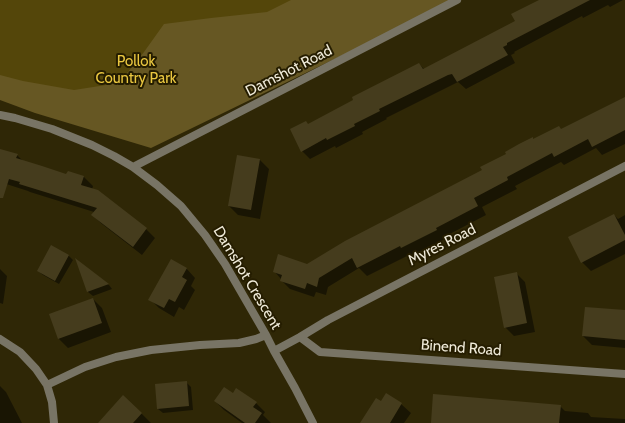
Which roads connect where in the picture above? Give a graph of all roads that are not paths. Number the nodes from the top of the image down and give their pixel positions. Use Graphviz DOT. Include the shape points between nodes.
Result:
graph roads {
  1 [pos="458,0"];
  2 [pos="0,115"];
  3 [pos="625,166"];
  4 [pos="133,167"];
  5 [pos="266,335"];
  6 [pos="300,337"];
  7 [pos="0,339"];
  8 [pos="274,351"];
  9 [pos="625,374"];
  10 [pos="47,385"];
  11 [pos="54,423"];
  12 [pos="312,423"];
  1 -- 4 [label="street, Damshot Road"];
  2 -- 4 [label="street, Damshot Crescent" via="92,145"];
  3 -- 6 [label="street, Myres Road"];
  4 -- 5 [label="street, Damshot Crescent" via="181,206 205,235"];
  5 -- 8 [label="street, Damshot Crescent"];
  5 -- 10 [label="street" via="239,343 158,349 116,357 85,367"];
  6 -- 8 [label="street, Myres Road"];
  6 -- 9 [label="street, Binend Road" via="320,352"];
  7 -- 10 [label="street" via="20,352"];
  8 -- 12 [label="street, Damshot Crescent"];
  10 -- 11 [label="street"];
}
